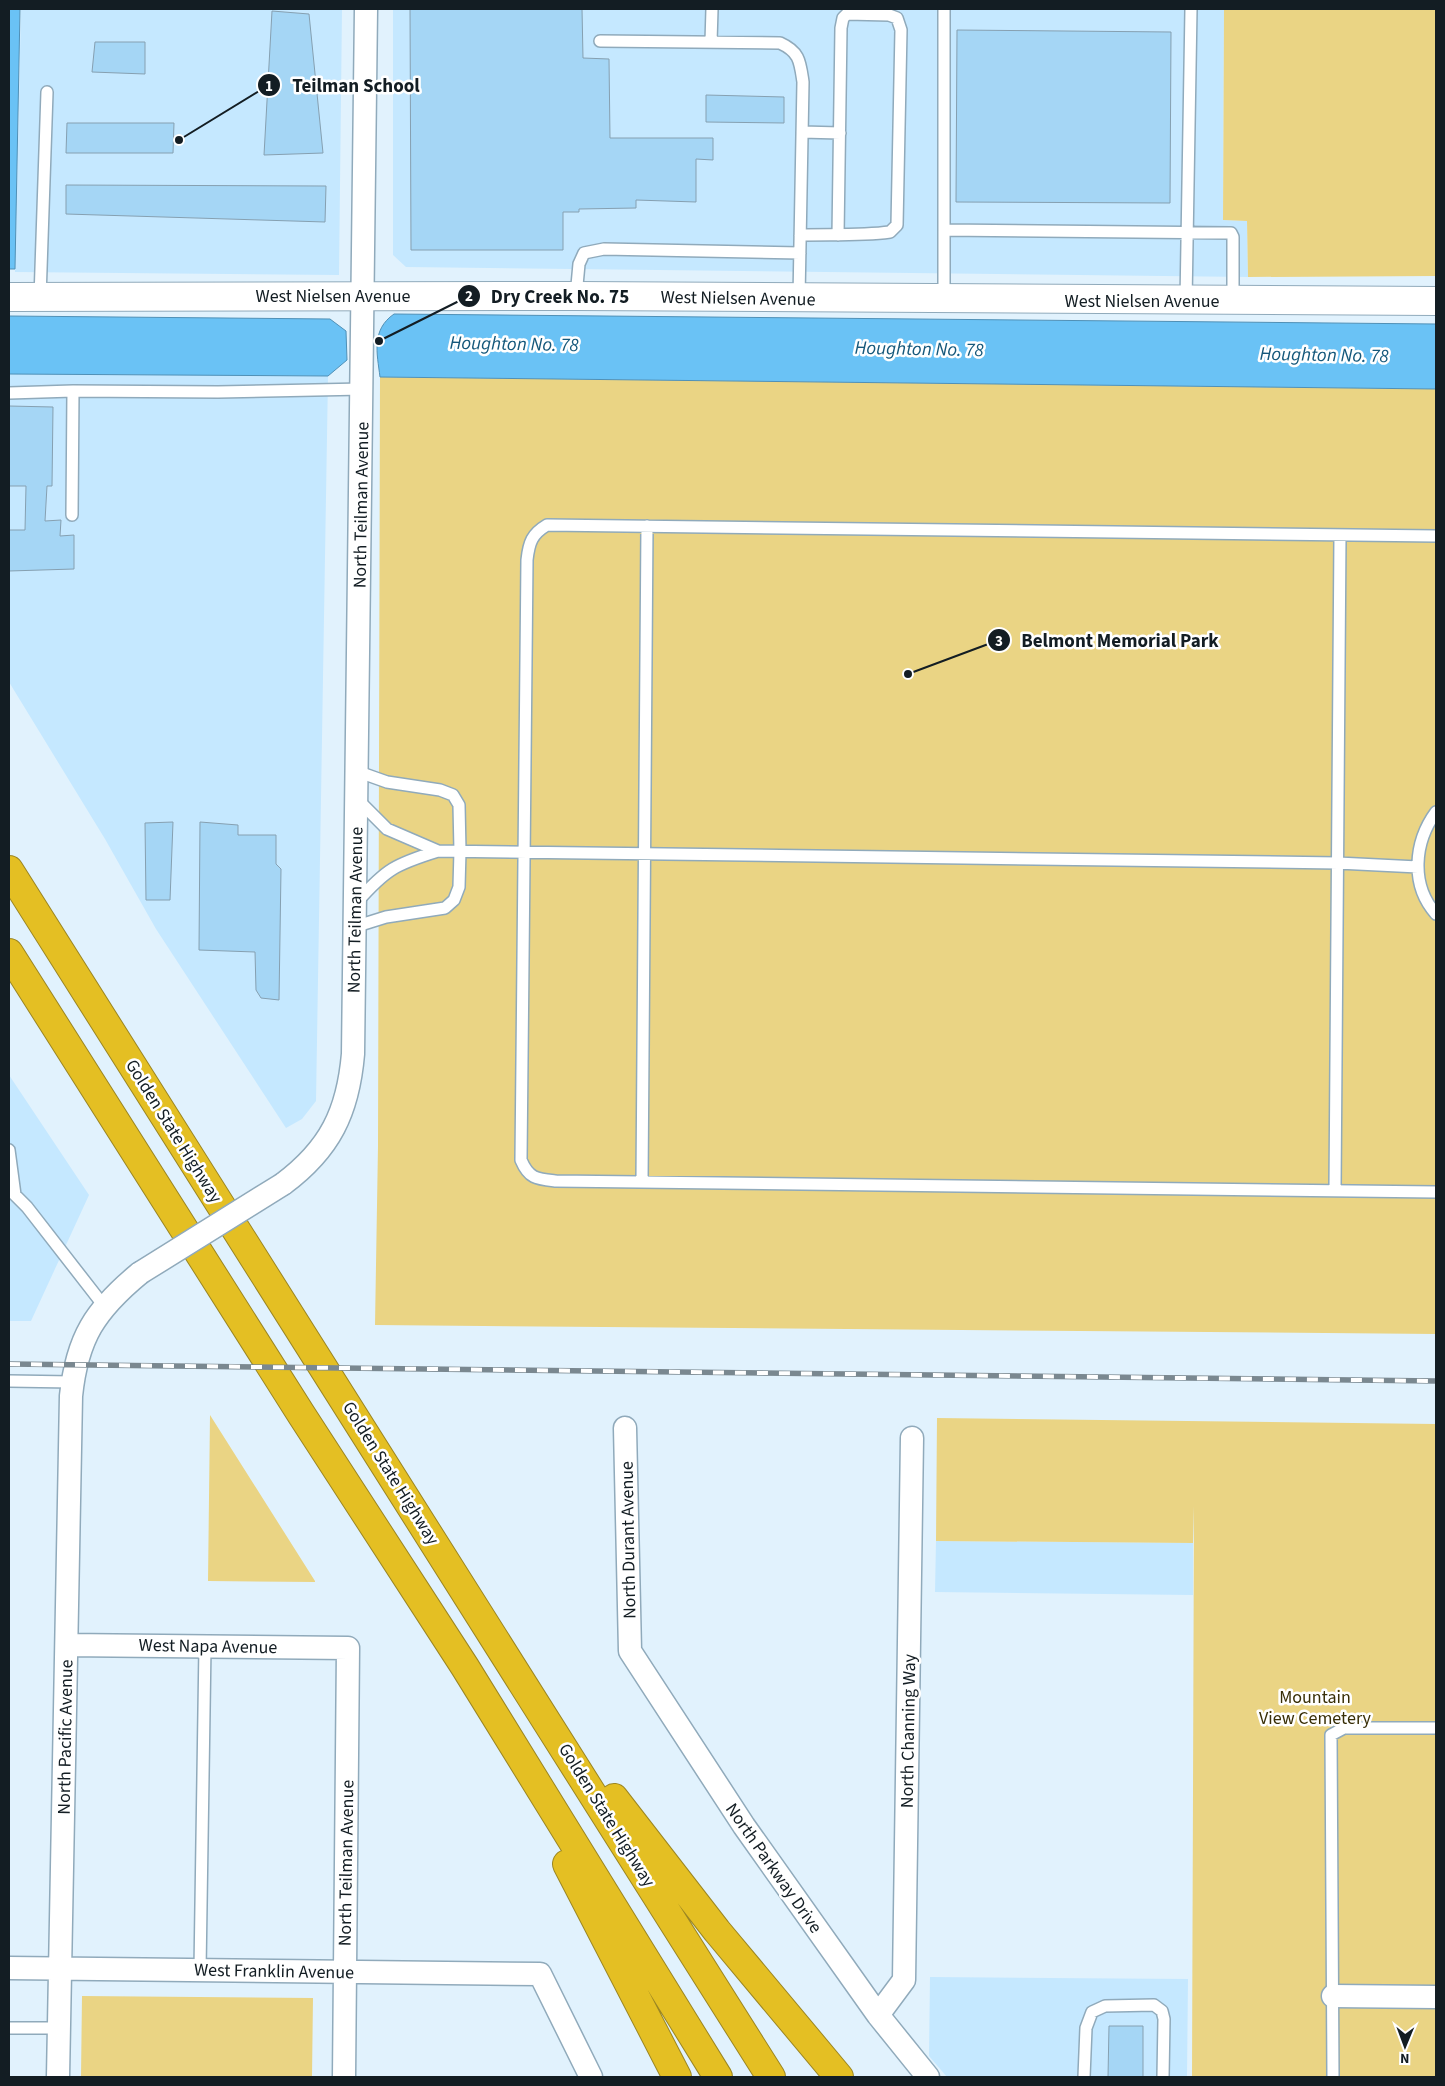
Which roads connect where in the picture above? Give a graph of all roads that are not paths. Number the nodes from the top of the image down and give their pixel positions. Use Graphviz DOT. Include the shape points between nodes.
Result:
graph roads {
  1 [pos="366,9"];
  2 [pos="712,9"];
  3 [pos="944,9"];
  4 [pos="1191,9"];
  5 [pos="600,41"];
  6 [pos="711,42"];
  7 [pos="47,92"];
  8 [pos="802,132"];
  9 [pos="840,133"];
  10 [pos="944,230"];
  11 [pos="1188,232"];
  12 [pos="800,235"];
  13 [pos="838,235"];
  14 [pos="800,253"];
  15 [pos="363,296"];
  16 [pos="576,296"];
  17 [pos="9,297"];
  18 [pos="40,298"];
  19 [pos="799,298"];
  20 [pos="944,299"];
  21 [pos="1186,301"];
  22 [pos="1233,301"];
  23 [pos="1436,301"];
  24 [pos="363,389"];
  25 [pos="73,391"];
  26 [pos="9,393"];
  27 [pos="72,515"];
  28 [pos="647,526"];
  29 [pos="1340,536"];
  30 [pos="1436,536"];
  31 [pos="356,771"];
  32 [pos="356,798"];
  33 [pos="1436,812"];
  34 [pos="9,847"];
  35 [pos="438,851"];
  36 [pos="460,851"];
  37 [pos="524,852"];
  38 [pos="644,854"];
  39 [pos="1338,863"];
  40 [pos="1418,867"];
  41 [pos="9,870"];
  42 [pos="355,905"];
  43 [pos="35,911"];
  44 [pos="1436,914"];
  45 [pos="354,927"];
  46 [pos="9,953"];
  47 [pos="9,962"];
  48 [pos="84,1073"];
  49 [pos="9,1150"];
  50 [pos="642,1182"];
  51 [pos="1335,1190"];
  52 [pos="12,1192"];
  53 [pos="1436,1192"];
  54 [pos="104,1306"];
  55 [pos="9,1381"];
  56 [pos="71,1389"];
  57 [pos="625,1428"];
  58 [pos="912,1438"];
  59 [pos="67,1645"];
  60 [pos="205,1646"];
  61 [pos="348,1648"];
  62 [pos="630,1652"];
  63 [pos="465,1667"];
  64 [pos="530,1693"];
  65 [pos="1436,1728"];
  66 [pos="9,1968"];
  67 [pos="60,1969"];
  68 [pos="200,1970"];
  69 [pos="345,1972"];
  70 [pos="1334,1996"];
  71 [pos="1436,1997"];
  72 [pos="878,2015"];
  73 [pos="9,2028"];
  74 [pos="59,2028"];
  75 [pos="58,2077"];
  76 [pos="344,2077"];
  77 [pos="591,2077"];
  78 [pos="677,2077"];
  79 [pos="718,2077"];
  80 [pos="771,2077"];
  81 [pos="839,2077"];
  82 [pos="928,2077"];
  83 [pos="1084,2077"];
  84 [pos="1163,2077"];
  85 [pos="1333,2077"];
  1 -- 15 [label="street, North Teilman Avenue"];
  2 -- 6 [label="lane"];
  3 -- 10 [label="lane"];
  4 -- 11 [label="lane"];
  5 -- 6 [label="lane"];
  6 -- 8 [label="lane" via="780,43 791,48 800,60"];
  7 -- 18 [label="lane"];
  8 -- 9 [label="lane"];
  8 -- 12 [label="lane"];
  9 -- 13 [label="lane"];
  9 -- 13 [label="lane" via="843,18 847,14 897,18 901,30 897,225 890,232"];
  10 -- 11 [label="lane"];
  10 -- 20 [label="lane"];
  11 -- 21 [label="lane"];
  11 -- 22 [label="lane" via="1231,233 1233,236"];
  12 -- 13 [label="lane"];
  12 -- 14 [label="lane"];
  14 -- 16 [label="lane" via="590,251 584,253 579,264"];
  14 -- 19 [label="lane"];
  15 -- 16 [label="street, West Nielsen Avenue"];
  15 -- 18 [label="street, West Nielsen Avenue"];
  15 -- 24 [label="street, North Teilman Avenue"];
  16 -- 19 [label="street, West Nielsen Avenue"];
  17 -- 18 [label="street, West Nielsen Avenue"];
  19 -- 20 [label="street, West Nielsen Avenue"];
  20 -- 21 [label="street, West Nielsen Avenue"];
  21 -- 22 [label="street, West Nielsen Avenue"];
  22 -- 23 [label="street, West Nielsen Avenue"];
  24 -- 25 [label="lane"];
  24 -- 31 [label="street, North Teilman Avenue"];
  25 -- 26 [label="lane"];
  25 -- 27 [label="lane"];
  28 -- 29 [label="lane"];
  28 -- 37 [label="lane" via="547,525 535,532 529,544"];
  28 -- 38 [label="lane"];
  29 -- 30 [label="lane"];
  29 -- 39 [label="lane"];
  31 -- 32 [label="street, North Teilman Avenue"];
  31 -- 36 [label="lane" via="388,782 453,795 459,805"];
  32 -- 35 [label="lane" via="387,829"];
  32 -- 42 [label="street, North Teilman Avenue"];
  33 -- 40 [label="lane" via="1420,845"];
  34 -- 43 [label="highway"];
  35 -- 36 [label="lane"];
  35 -- 42 [label="lane" via="396,866 378,878"];
  36 -- 37 [label="lane"];
  36 -- 45 [label="lane" via="458,888 454,900 445,908 386,917"];
  37 -- 38 [label="lane"];
  37 -- 50 [label="lane" via="521,1160 526,1172 538,1180"];
  38 -- 39 [label="lane"];
  38 -- 50 [label="lane"];
  39 -- 40 [label="lane"];
  39 -- 51 [label="lane"];
  40 -- 44 [label="lane" via="1422,889"];
  41 -- 43 [label="highway, Golden State Highway"];
  42 -- 45 [label="street, North Teilman Avenue"];
  43 -- 64 [label="highway, Golden State Highway"];
  45 -- 54 [label="street, North Teilman Avenue, bridge" via="351,1080 346,1102 331,1134 315,1157 283,1184 140,1274"];
  46 -- 48 [label="highway"];
  47 -- 48 [label="highway"];
  48 -- 63 [label="highway"];
  49 -- 52 [label="lane"];
  50 -- 51 [label="lane"];
  51 -- 53 [label="lane"];
  52 -- 54 [label="lane"];
  54 -- 56 [label="street, North Teilman Avenue" via="78,1352"];
  55 -- 56 [label="lane"];
  56 -- 59 [label="street, North Pacific Avenue"];
  57 -- 62 [label="street, North Durant Avenue"];
  58 -- 72 [label="street, North Channing Way" via="904,1980"];
  59 -- 60 [label="street, West Napa Avenue"];
  59 -- 67 [label="street, North Pacific Avenue"];
  60 -- 61 [label="street, West Napa Avenue"];
  60 -- 68 [label="lane"];
  61 -- 69 [label="street, North Teilman Avenue"];
  62 -- 72 [label="street, North Parkway Drive" via="744,1826"];
  63 -- 78 [label="highway"];
  63 -- 79 [label="highway"];
  64 -- 80 [label="highway, Golden State Highway"];
  64 -- 81 [label="highway" via="717,1931"];
  65 -- 70 [label="lane" via="1344,1728 1331,1735"];
  66 -- 67 [label="street, West Franklin Avenue"];
  67 -- 68 [label="street, West Franklin Avenue"];
  67 -- 74 [label="street, North Pacific Avenue"];
  68 -- 69 [label="street, West Franklin Avenue"];
  69 -- 76 [label="street, North Teilman Avenue"];
  69 -- 77 [label="street, West Franklin Avenue" via="540,1974"];
  70 -- 71 [label="street"];
  70 -- 85 [label="lane"];
  72 -- 82 [label="street, North Parkway Drive"];
  73 -- 74 [label="lane"];
  74 -- 75 [label="street, North Pacific Avenue"];
  83 -- 84 [label="lane" via="1086,2028 1092,2012 1105,2006 1154,2005 1162,2011 1164,2019"];
}
